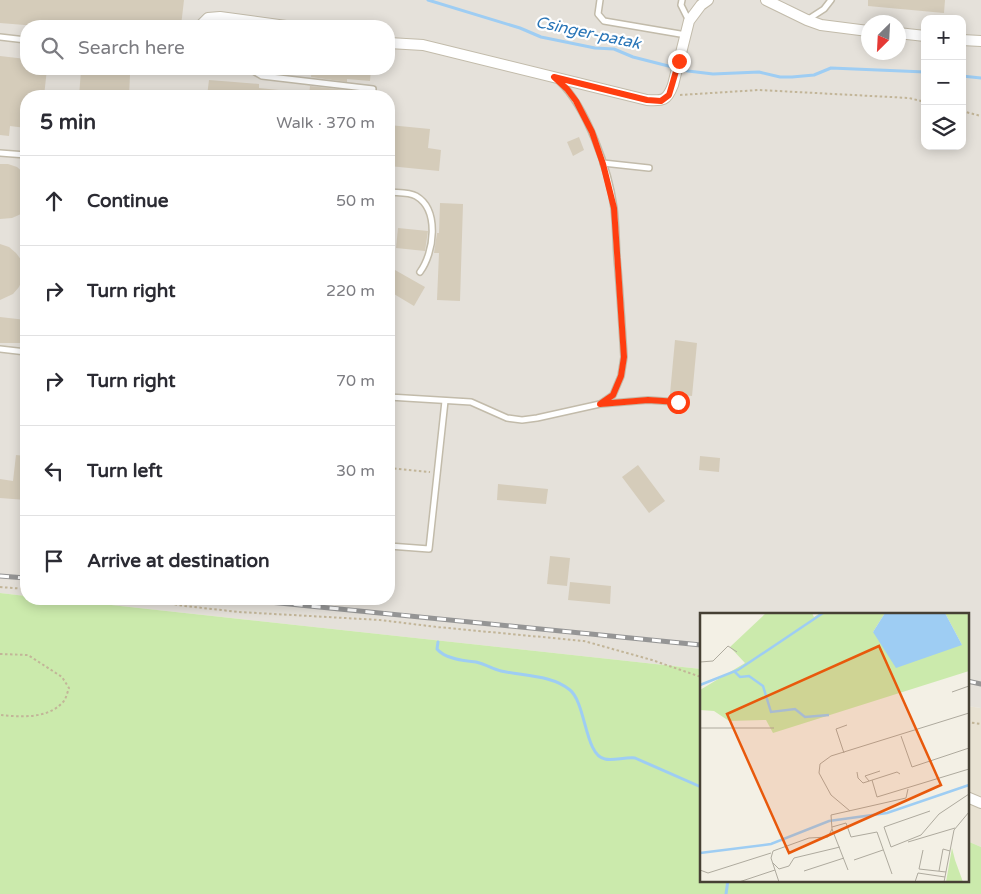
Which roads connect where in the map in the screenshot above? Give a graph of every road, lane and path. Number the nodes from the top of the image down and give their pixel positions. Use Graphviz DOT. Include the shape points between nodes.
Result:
graph roads {
  1 [pos="600,0"];
  2 [pos="682,0"];
  3 [pos="708,0"];
  4 [pos="766,0"];
  5 [pos="831,0"];
  6 [pos="206,20"];
  7 [pos="242,20"];
  8 [pos="807,20"];
  9 [pos="689,21"];
  10 [pos="861,30"];
  11 [pos="686,35"];
  12 [pos="906,35"];
  13 [pos="921,36"];
  14 [pos="0,38"];
  15 [pos="20,40"];
  16 [pos="966,40"];
  17 [pos="981,41"];
  18 [pos="395,43"];
  19 [pos="260,75"];
  20 [pos="554,77"];
  21 [pos="373,90"];
  22 [pos="669,95"];
  23 [pos="921,101"];
  24 [pos="966,112"];
  25 [pos="981,116"];
  26 [pos="0,153"];
  27 [pos="20,155"];
  28 [pos="603,164"];
  29 [pos="649,168"];
  30 [pos="395,192"];
  31 [pos="420,272"];
  32 [pos="0,349"];
  33 [pos="20,351"];
  34 [pos="395,397"];
  35 [pos="445,401"];
  36 [pos="678,402"];
  37 [pos="600,404"];
  38 [pos="395,469"];
  39 [pos="437,473"];
  40 [pos="395,546"];
  41 [pos="0,587"];
  42 [pos="20,589"];
  43 [pos="178,605"];
  44 [pos="0,654"];
  45 [pos="700,677"];
  46 [pos="0,715"];
  47 [pos="968,722"];
  48 [pos="981,724"];
  49 [pos="968,797"];
  50 [pos="981,803"];
  1 -- 11 [label="lane" via="598,14 604,21"];
  2 -- 9 [label="lane" via="681,5"];
  3 -- 9 [label="street"];
  4 -- 8 [label="street"];
  5 -- 8 [label="lane"];
  6 -- 7 [label="street" via="220,17"];
  8 -- 10 [label="street"];
  9 -- 11 [label="street"];
  11 -- 22 [label="street"];
  12 -- 13 [label="street"];
  14 -- 15 [label="lane"];
  16 -- 17 [label="street"];
  18 -- 20 [label="street" via="423,45"];
  19 -- 21 [label="lane"];
  20 -- 22 [label="street" via="647,100 661,101"];
  20 -- 28 [label="lane" via="576,101"];
  22 -- 23 [label="path" via="759,90"];
  24 -- 25 [label="path"];
  26 -- 27 [label="lane"];
  28 -- 29 [label="lane"];
  28 -- 37 [label="lane" via="614,208 624,357 613,395"];
  30 -- 31 [label="lane" via="414,194 427,208 432,235 430,250"];
  32 -- 33 [label="lane"];
  34 -- 35 [label="lane"];
  35 -- 37 [label="lane" via="471,402 507,418 522,420"];
  35 -- 39 [label="lane"];
  36 -- 37 [label="lane" via="648,400"];
  38 -- 39 [label="path"];
  39 -- 40 [label="lane" via="429,549"];
  41 -- 42 [label="path"];
  43 -- 45 [label="path" via="380,620 584,641"];
  44 -- 46 [label="path" via="28,655 62,677 69,688 64,702 51,711 34,716"];
  47 -- 48 [label="path"];
  49 -- 50 [label="street"];
}
